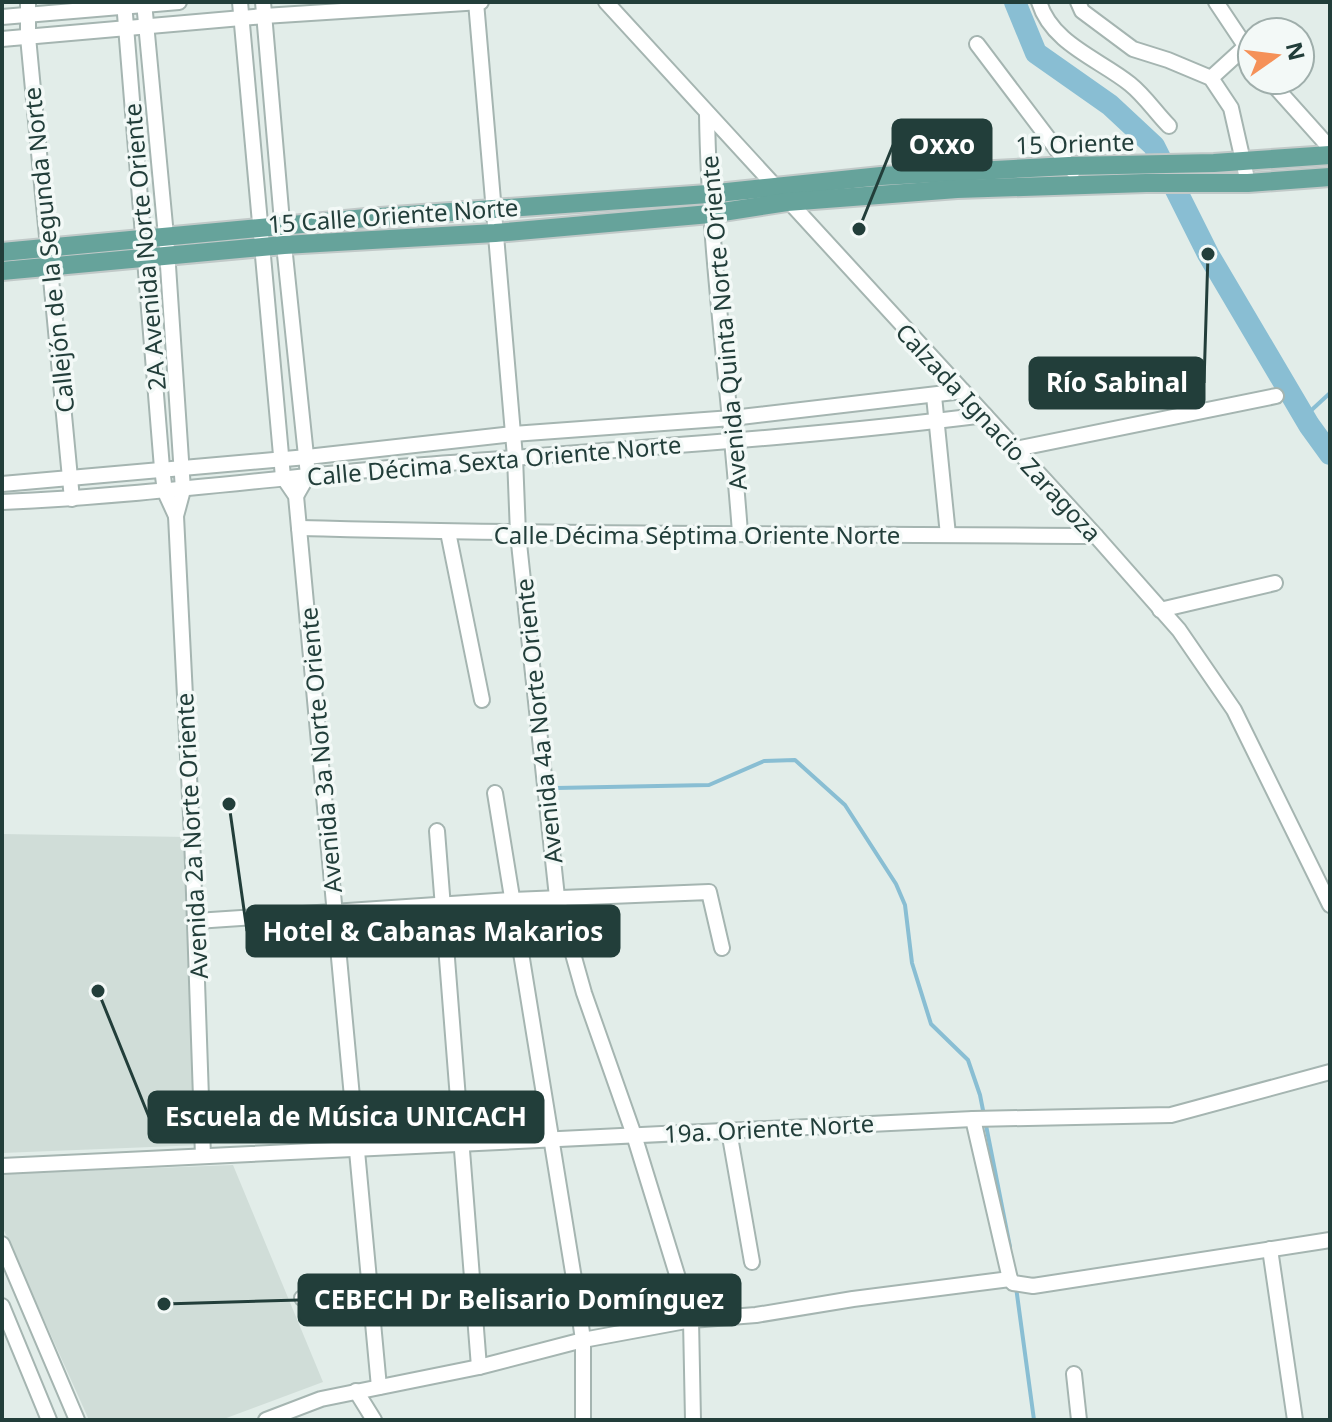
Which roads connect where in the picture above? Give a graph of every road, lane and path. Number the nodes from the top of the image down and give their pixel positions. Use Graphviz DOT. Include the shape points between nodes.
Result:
graph roads {
  1 [pos="179,2"];
  2 [pos="240,2"];
  3 [pos="477,2"];
  4 [pos="606,2"];
  5 [pos="1039,2"];
  6 [pos="1078,2"];
  7 [pos="1216,2"];
  8 [pos="124,4"];
  9 [pos="145,4"];
  10 [pos="28,9"];
  11 [pos="264,9"];
  12 [pos="2,17"];
  13 [pos="242,18"];
  14 [pos="146,26"];
  15 [pos="126,28"];
  16 [pos="1236,33"];
  17 [pos="28,37"];
  18 [pos="2,39"];
  19 [pos="977,44"];
  20 [pos="1236,60"];
  21 [pos="1211,78"];
  22 [pos="1283,96"];
  23 [pos="707,114"];
  24 [pos="1169,126"];
  25 [pos="1330,148"];
  26 [pos="1330,155"];
  27 [pos="1243,162"];
  28 [pos="1069,166"];
  29 [pos="1145,174"];
  30 [pos="1330,177"];
  31 [pos="1248,183"];
  32 [pos="1082,185"];
  33 [pos="774,187"];
  34 [pos="708,194"];
  35 [pos="787,202"];
  36 [pos="493,211"];
  37 [pos="710,214"];
  38 [pos="282,225"];
  39 [pos="262,228"];
  40 [pos="495,233"];
  41 [pos="166,236"];
  42 [pos="143,238"];
  43 [pos="284,245"];
  44 [pos="47,247"];
  45 [pos="263,248"];
  46 [pos="2,252"];
  47 [pos="167,257"];
  48 [pos="146,259"];
  49 [pos="50,267"];
  50 [pos="2,271"];
  51 [pos="963,391"];
  52 [pos="934,396"];
  53 [pos="1276,396"];
  54 [pos="985,415"];
  55 [pos="732,418"];
  56 [pos="936,421"];
  57 [pos="513,434"];
  58 [pos="734,441"];
  59 [pos="1016,449"];
  60 [pos="307,457"];
  61 [pos="515,457"];
  62 [pos="282,459"];
  63 [pos="182,467"];
  64 [pos="162,468"];
  65 [pos="308,475"];
  66 [pos="70,477"];
  67 [pos="283,477"];
  68 [pos="2,484"];
  69 [pos="183,490"];
  70 [pos="165,492"];
  71 [pos="296,496"];
  72 [pos="72,499"];
  73 [pos="2,502"];
  74 [pos="176,516"];
  75 [pos="299,528"];
  76 [pos="448,532"];
  77 [pos="740,533"];
  78 [pos="518,534"];
  79 [pos="948,535"];
  80 [pos="1096,536"];
  81 [pos="1275,583"];
  82 [pos="1160,610"];
  83 [pos="482,700"];
  84 [pos="495,793"];
  85 [pos="437,831"];
  86 [pos="557,897"];
  87 [pos="512,900"];
  88 [pos="443,905"];
  89 [pos="1330,905"];
  90 [pos="335,911"];
  91 [pos="196,921"];
  92 [pos="722,948"];
  93 [pos="1330,1072"];
  94 [pos="977,1118"];
  95 [pos="729,1131"];
  96 [pos="634,1135"];
  97 [pos="552,1139"];
  98 [pos="462,1143"];
  99 [pos="357,1148"];
  100 [pos="203,1156"];
  101 [pos="2,1166"];
  102 [pos="1330,1240"];
  103 [pos="2,1244"];
  104 [pos="1270,1249"];
  105 [pos="752,1262"];
  106 [pos="1012,1281"];
  107 [pos="577,1297"];
  108 [pos="302,1298"];
  109 [pos="371,1298"];
  110 [pos="473,1298"];
  111 [pos="2,1306"];
  112 [pos="691,1320"];
  113 [pos="36,1322"];
  114 [pos="13,1332"];
  115 [pos="583,1340"];
  116 [pos="479,1367"];
  117 [pos="1074,1374"];
  118 [pos="379,1387"];
  119 [pos="356,1391"];
  120 [pos="49,1420"];
  121 [pos="77,1420"];
  122 [pos="266,1420"];
  123 [pos="374,1420"];
  124 [pos="583,1420"];
  125 [pos="693,1420"];
  126 [pos="1079,1420"];
  127 [pos="1295,1420"];
  1 -- 9 [label="street"];
  2 -- 13 [label="street"];
  3 -- 11 [label="street"];
  3 -- 36 [label="street, Avenida 4a Norte Oriente"];
  4 -- 23 [label="street, Calzada Ignacio Zaragoza"];
  5 -- 24 [label="street" via="1044,17 1063,38 1132,86"];
  6 -- 21 [label="street" via="1082,11 1133,49"];
  7 -- 16 [label="street"];
  8 -- 9 [label="street"];
  8 -- 10 [label="street"];
  8 -- 15 [label="street, 2A Avenida Norte Oriente"];
  9 -- 14 [label="street, 2A Avenida Norte Oriente"];
  10 -- 12 [label="street"];
  10 -- 17 [label="street, Callejón de la Segunda Norte"];
  11 -- 13 [label="street"];
  11 -- 38 [label="street"];
  13 -- 14 [label="street"];
  13 -- 39 [label="street"];
  14 -- 15 [label="street"];
  14 -- 41 [label="street, 2A Avenida Norte Oriente"];
  15 -- 17 [label="street"];
  15 -- 42 [label="street, 2A Avenida Norte Oriente"];
  17 -- 18 [label="street"];
  17 -- 44 [label="street, Callejón de la Segunda Norte"];
  19 -- 28 [label="street"];
  20 -- 21 [label="street"];
  21 -- 27 [label="street" via="1231,108"];
  22 -- 25 [label="street"];
  23 -- 33 [label="street, Calzada Ignacio Zaragoza"];
  23 -- 34 [label="street, Avenida Quinta Norte Oriente"];
  26 -- 27 [label="main road, 15 Oriente"];
  27 -- 29 [label="main road, 15 Oriente"];
  27 -- 31 [label="street"];
  28 -- 29 [label="main road, 15 Oriente"];
  28 -- 32 [label="street"];
  28 -- 33 [label="main road, 15 Oriente"];
  29 -- 31 [label="main road, 15 Oriente"];
  29 -- 32 [label="main road, 15 Oriente"];
  30 -- 31 [label="main road, 15 Oriente"];
  32 -- 35 [label="main road, 15 Oriente"];
  33 -- 34 [label="main road, 15 Calle Oriente Norte"];
  33 -- 35 [label="street, Calzada Ignacio Zaragoza"];
  34 -- 36 [label="main road, 15 Calle Oriente Norte"];
  34 -- 37 [label="street, Avenida Quinta Norte Oriente"];
  35 -- 37 [label="main road, 15 Calle Oriente Norte"];
  35 -- 51 [label="street, Calzada Ignacio Zaragoza"];
  36 -- 38 [label="main road, 15 Calle Oriente Norte"];
  36 -- 40 [label="street, Avenida 4a Norte Oriente"];
  37 -- 40 [label="main road, 15 Calle Oriente Norte"];
  37 -- 55 [label="street, Avenida Quinta Norte Oriente"];
  38 -- 39 [label="main road, 15 Calle Oriente Norte"];
  38 -- 43 [label="street"];
  39 -- 41 [label="main road, 15 Calle Oriente Norte"];
  39 -- 45 [label="street"];
  40 -- 43 [label="main road, 15 Calle Oriente Norte"];
  40 -- 57 [label="street, Avenida 4a Norte Oriente"];
  41 -- 42 [label="main road, 15 Calle Oriente Norte"];
  41 -- 47 [label="street, 2A Avenida Norte Oriente"];
  42 -- 44 [label="main road, 15 Calle Oriente Norte"];
  42 -- 48 [label="street, 2A Avenida Norte Oriente"];
  43 -- 45 [label="main road, 15 Calle Oriente Norte"];
  43 -- 60 [label="street"];
  44 -- 46 [label="main road, 15 Calle Oriente Norte"];
  44 -- 49 [label="street, Callejón de la Segunda Norte"];
  45 -- 47 [label="main road, 15 Calle Oriente Norte"];
  45 -- 62 [label="street"];
  47 -- 48 [label="main road, 15 Calle Oriente Norte"];
  47 -- 63 [label="street, 2A Avenida Norte Oriente"];
  48 -- 49 [label="main road, 15 Calle Oriente Norte"];
  48 -- 64 [label="street, 2A Avenida Norte Oriente"];
  49 -- 50 [label="main road, 15 Calle Oriente Norte"];
  49 -- 66 [label="street, Callejón de la Segunda Norte"];
  51 -- 52 [label="street, Calle Décima Sexta Oriente Norte"];
  51 -- 54 [label="street, Calzada Ignacio Zaragoza"];
  52 -- 55 [label="street, Calle Décima Sexta Oriente Norte"];
  52 -- 56 [label="street"];
  53 -- 59 [label="street"];
  54 -- 56 [label="street, Calle Décima Sexta Oriente Norte"];
  54 -- 59 [label="street, Calzada Ignacio Zaragoza"];
  55 -- 57 [label="street, Calle Décima Sexta Oriente Norte"];
  55 -- 58 [label="street, Avenida Quinta Norte Oriente"];
  56 -- 58 [label="street, Calle Décima Sexta Oriente Norte"];
  56 -- 79 [label="street"];
  57 -- 60 [label="street, Calle Décima Sexta Oriente Norte"];
  57 -- 61 [label="street, Avenida 4a Norte Oriente"];
  58 -- 61 [label="street, Calle Décima Sexta Oriente Norte"];
  58 -- 77 [label="street, Avenida Quinta Norte Oriente"];
  59 -- 80 [label="street, Calzada Ignacio Zaragoza"];
  60 -- 62 [label="street, Calle Décima Sexta Oriente Norte"];
  60 -- 65 [label="street"];
  61 -- 65 [label="street, Calle Décima Sexta Oriente Norte"];
  61 -- 78 [label="street, Avenida 4a Norte Oriente"];
  62 -- 63 [label="street, Calle Décima Sexta Oriente Norte"];
  62 -- 67 [label="street"];
  63 -- 64 [label="street, Calle Décima Sexta Oriente Norte"];
  63 -- 69 [label="street, 2A Avenida Norte Oriente"];
  64 -- 66 [label="street, Calle Décima Sexta Oriente Norte"];
  64 -- 70 [label="street, 2A Avenida Norte Oriente"];
  65 -- 67 [label="street, Calle Décima Sexta Oriente Norte"];
  65 -- 71 [label="street"];
  66 -- 68 [label="street, Calle Décima Sexta Oriente Norte"];
  66 -- 72 [label="street, Callejón de la Segunda Norte"];
  67 -- 69 [label="street, Calle Décima Sexta Oriente Norte"];
  67 -- 71 [label="street, Avenida 3a Norte Oriente"];
  69 -- 70 [label="street, Calle Décima Sexta Oriente Norte"];
  69 -- 74 [label="street, Avenida 2a Norte Oriente"];
  70 -- 72 [label="street, Calle Décima Sexta Oriente Norte"];
  70 -- 74 [label="street, Avenida 2a Norte Oriente"];
  71 -- 75 [label="street, Avenida 3a Norte Oriente"];
  72 -- 73 [label="street, Calle Décima Sexta Oriente Norte"];
  74 -- 91 [label="street, Avenida 2a Norte Oriente"];
  75 -- 76 [label="street, Calle Décima Séptima Oriente Norte"];
  75 -- 90 [label="street, Avenida 3a Norte Oriente"];
  76 -- 78 [label="street, Calle Décima Séptima Oriente Norte"];
  76 -- 83 [label="street"];
  77 -- 78 [label="street, Calle Décima Séptima Oriente Norte"];
  77 -- 79 [label="street, Calle Décima Séptima Oriente Norte"];
  78 -- 86 [label="street, Avenida 4a Norte Oriente"];
  79 -- 80 [label="street, Calle Décima Séptima Oriente Norte"];
  80 -- 82 [label="street, Calzada Ignacio Zaragoza"];
  81 -- 82 [label="street"];
  82 -- 89 [label="street, Calzada Ignacio Zaragoza" via="1234,710"];
  84 -- 87 [label="street"];
  85 -- 88 [label="street"];
  86 -- 87 [label="street"];
  86 -- 92 [label="street" via="709,892"];
  86 -- 96 [label="street, Avenida 4a Norte Oriente"];
  87 -- 88 [label="street"];
  87 -- 97 [label="street"];
  88 -- 90 [label="street"];
  88 -- 98 [label="street"];
  90 -- 91 [label="street"];
  90 -- 99 [label="street, Avenida 3a Norte Oriente"];
  91 -- 100 [label="street, Avenida 2a Norte Oriente"];
  93 -- 94 [label="street, 19a. Oriente Norte" via="1171,1115"];
  94 -- 95 [label="street, 19a. Oriente Norte"];
  94 -- 106 [label="street"];
  95 -- 96 [label="street, 19a. Oriente Norte"];
  95 -- 105 [label="street"];
  96 -- 97 [label="street, 19a. Oriente Norte"];
  96 -- 112 [label="street, Avenida 4a Norte Oriente"];
  97 -- 98 [label="street, 19a. Oriente Norte"];
  97 -- 107 [label="street"];
  98 -- 99 [label="street, 19a. Oriente Norte"];
  98 -- 110 [label="street"];
  99 -- 100 [label="street, 19a. Oriente Norte"];
  99 -- 109 [label="street, Avenida 3a Norte Oriente"];
  100 -- 101 [label="street, 19a. Oriente Norte"];
  102 -- 104 [label="street"];
  103 -- 113 [label="street"];
  104 -- 106 [label="street" via="1033,1286"];
  104 -- 127 [label="street"];
  106 -- 112 [label="street"];
  107 -- 110 [label="street"];
  107 -- 115 [label="street"];
  108 -- 109 [label="street"];
  109 -- 110 [label="street"];
  109 -- 118 [label="street, Avenida 3a Norte Oriente"];
  110 -- 116 [label="street"];
  111 -- 114 [label="street"];
  112 -- 115 [label="street"];
  112 -- 125 [label="street, Avenida 4a Norte Oriente"];
  113 -- 114 [label="street"];
  113 -- 121 [label="street"];
  114 -- 120 [label="street"];
  115 -- 116 [label="street"];
  115 -- 124 [label="street"];
  116 -- 118 [label="street"];
  117 -- 126 [label="street"];
  118 -- 119 [label="street"];
  119 -- 122 [label="street"];
  119 -- 123 [label="street"];
}
